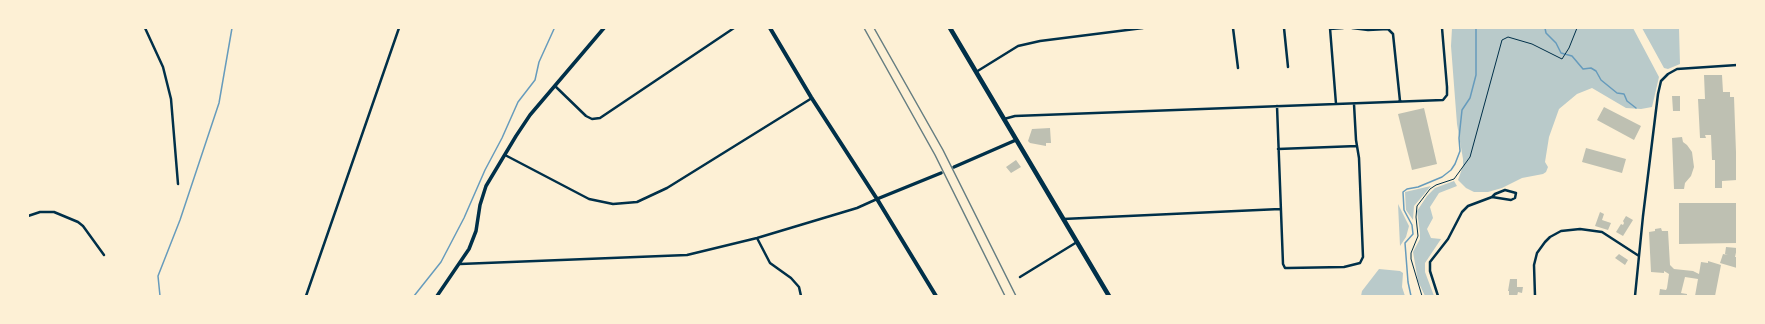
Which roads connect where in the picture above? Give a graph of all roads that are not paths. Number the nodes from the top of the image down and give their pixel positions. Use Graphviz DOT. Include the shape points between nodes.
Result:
graph roads {
  1 [pos="145,28"];
  2 [pos="399,28"];
  3 [pos="604,28"];
  4 [pos="734,28"];
  5 [pos="770,28"];
  6 [pos="950,28"];
  7 [pos="1143,28"];
  8 [pos="1233,28"];
  9 [pos="1284,28"];
  10 [pos="1342,28"];
  11 [pos="1352,28"];
  12 [pos="1442,28"];
  13 [pos="1330,29"];
  14 [pos="1737,65"];
  15 [pos="1288,67"];
  16 [pos="1238,68"];
  17 [pos="976,72"];
  18 [pos="554,85"];
  19 [pos="812,98"];
  20 [pos="1400,101"];
  21 [pos="1336,104"];
  22 [pos="1354,104"];
  23 [pos="1277,106"];
  24 [pos="1003,119"];
  25 [pos="1016,140"];
  26 [pos="1357,146"];
  27 [pos="1278,149"];
  28 [pos="505,155"];
  29 [pos="954,167"];
  30 [pos="941,173"];
  31 [pos="178,184"];
  32 [pos="1492,197"];
  33 [pos="877,199"];
  34 [pos="1280,209"];
  35 [pos="28,216"];
  36 [pos="1063,219"];
  37 [pos="757,238"];
  38 [pos="1077,242"];
  39 [pos="104,255"];
  40 [pos="1639,256"];
  41 [pos="460,264"];
  42 [pos="1020,277"];
  43 [pos="1107,295"];
  44 [pos="306,296"];
  45 [pos="437,296"];
  46 [pos="801,296"];
  47 [pos="936,296"];
  48 [pos="1438,296"];
  49 [pos="1535,296"];
  50 [pos="1635,296"];
  1 -- 31 [label="street" via="162,67 171,99"];
  2 -- 44 [label="street"];
  3 -- 18 [label="street"];
  4 -- 18 [label="street" via="600,118 592,119 586,116"];
  5 -- 19 [label="main road"];
  6 -- 17 [label="highway"];
  7 -- 17 [label="street" via="1018,46"];
  8 -- 16 [label="street"];
  9 -- 15 [label="street"];
  10 -- 13 [label="street"];
  11 -- 20 [label="street" via="1388,29 1393,34"];
  12 -- 20 [label="street" via="1447,87 1445,98"];
  13 -- 21 [label="street"];
  14 -- 40 [label="street" via="1682,68 1665,76 1659,87"];
  17 -- 24 [label="highway"];
  18 -- 28 [label="street" via="530,115"];
  19 -- 28 [label="street" via="667,188 637,202 613,204 589,199"];
  19 -- 33 [label="main road"];
  20 -- 22 [label="street"];
  21 -- 22 [label="street"];
  21 -- 23 [label="street"];
  22 -- 26 [label="street"];
  23 -- 24 [label="street" via="1015,116"];
  23 -- 27 [label="street"];
  24 -- 25 [label="highway"];
  25 -- 29 [label="street"];
  25 -- 36 [label="highway"];
  26 -- 27 [label="street"];
  26 -- 34 [label="street" via="1363,257 1360,263 1344,267 1284,266"];
  27 -- 34 [label="street"];
  28 -- 41 [label="street" via="484,191 476,231 470,249"];
  30 -- 33 [label="street"];
  32 -- 32 [label="street" via="1511,200 1516,198 1516,193 1505,190"];
  32 -- 48 [label="street" via="1468,206 1462,212 1448,239 1430,262 1430,271"];
  33 -- 37 [label="street" via="857,208"];
  33 -- 47 [label="main road"];
  34 -- 36 [label="street"];
  35 -- 39 [label="street" via="40,212 54,212 78,222"];
  36 -- 38 [label="highway"];
  37 -- 41 [label="street" via="687,255"];
  37 -- 46 [label="street" via="770,263 791,278 799,287"];
  38 -- 42 [label="street"];
  38 -- 43 [label="highway"];
  40 -- 49 [label="street" via="1602,232 1580,229 1561,231 1550,237 1537,253 1534,264"];
  40 -- 50 [label="street"];
  41 -- 45 [label="street"];
}
